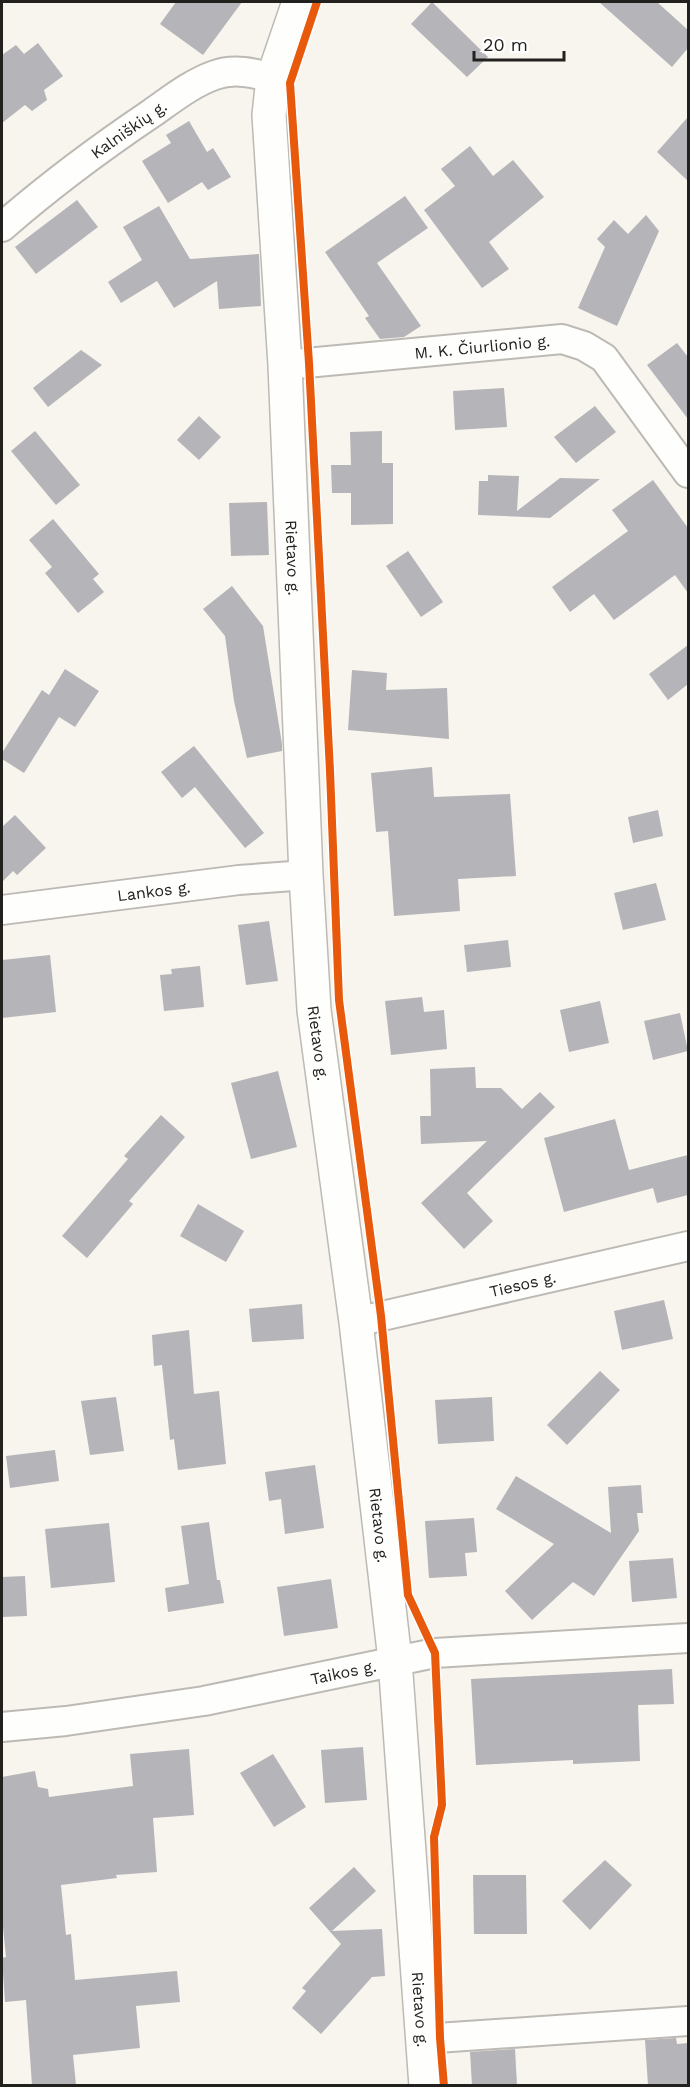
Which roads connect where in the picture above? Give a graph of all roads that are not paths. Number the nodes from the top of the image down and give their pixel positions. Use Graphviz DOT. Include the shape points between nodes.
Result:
graph roads {
  1 [pos="299,2"];
  2 [pos="273,78"];
  3 [pos="2,227"];
  4 [pos="285,365"];
  5 [pos="688,473"];
  6 [pos="306,875"];
  7 [pos="2,910"];
  8 [pos="688,1246"];
  9 [pos="356,1322"];
  10 [pos="688,1638"];
  11 [pos="396,1660"];
  12 [pos="2,1727"];
  13 [pos="688,2021"];
  14 [pos="422,2039"];
  15 [pos="426,2085"];
  1 -- 2 [label="main road, Rietavo g."];
  2 -- 3 [label="street, Kalniškių g." via="245,71 216,74 195,84 105,145"];
  2 -- 4 [label="main road, Rietavo g." via="269,115"];
  4 -- 5 [label="street, M. K. Čiurlionio g." via="562,339 604,358"];
  4 -- 6 [label="main road, Rietavo g."];
  6 -- 7 [label="street, Lankos g."];
  6 -- 9 [label="main road, Rietavo g." via="314,1010"];
  8 -- 9 [label="street, Tiesos g."];
  9 -- 11 [label="main road, Rietavo g."];
  10 -- 11 [label="street, Taikos g." via="435,1653"];
  11 -- 12 [label="street, Taikos g." via="204,1701"];
  11 -- 14 [label="main road, Rietavo g."];
  13 -- 14 [label="street"];
  14 -- 15 [label="main road, Rietavo g."];
}
